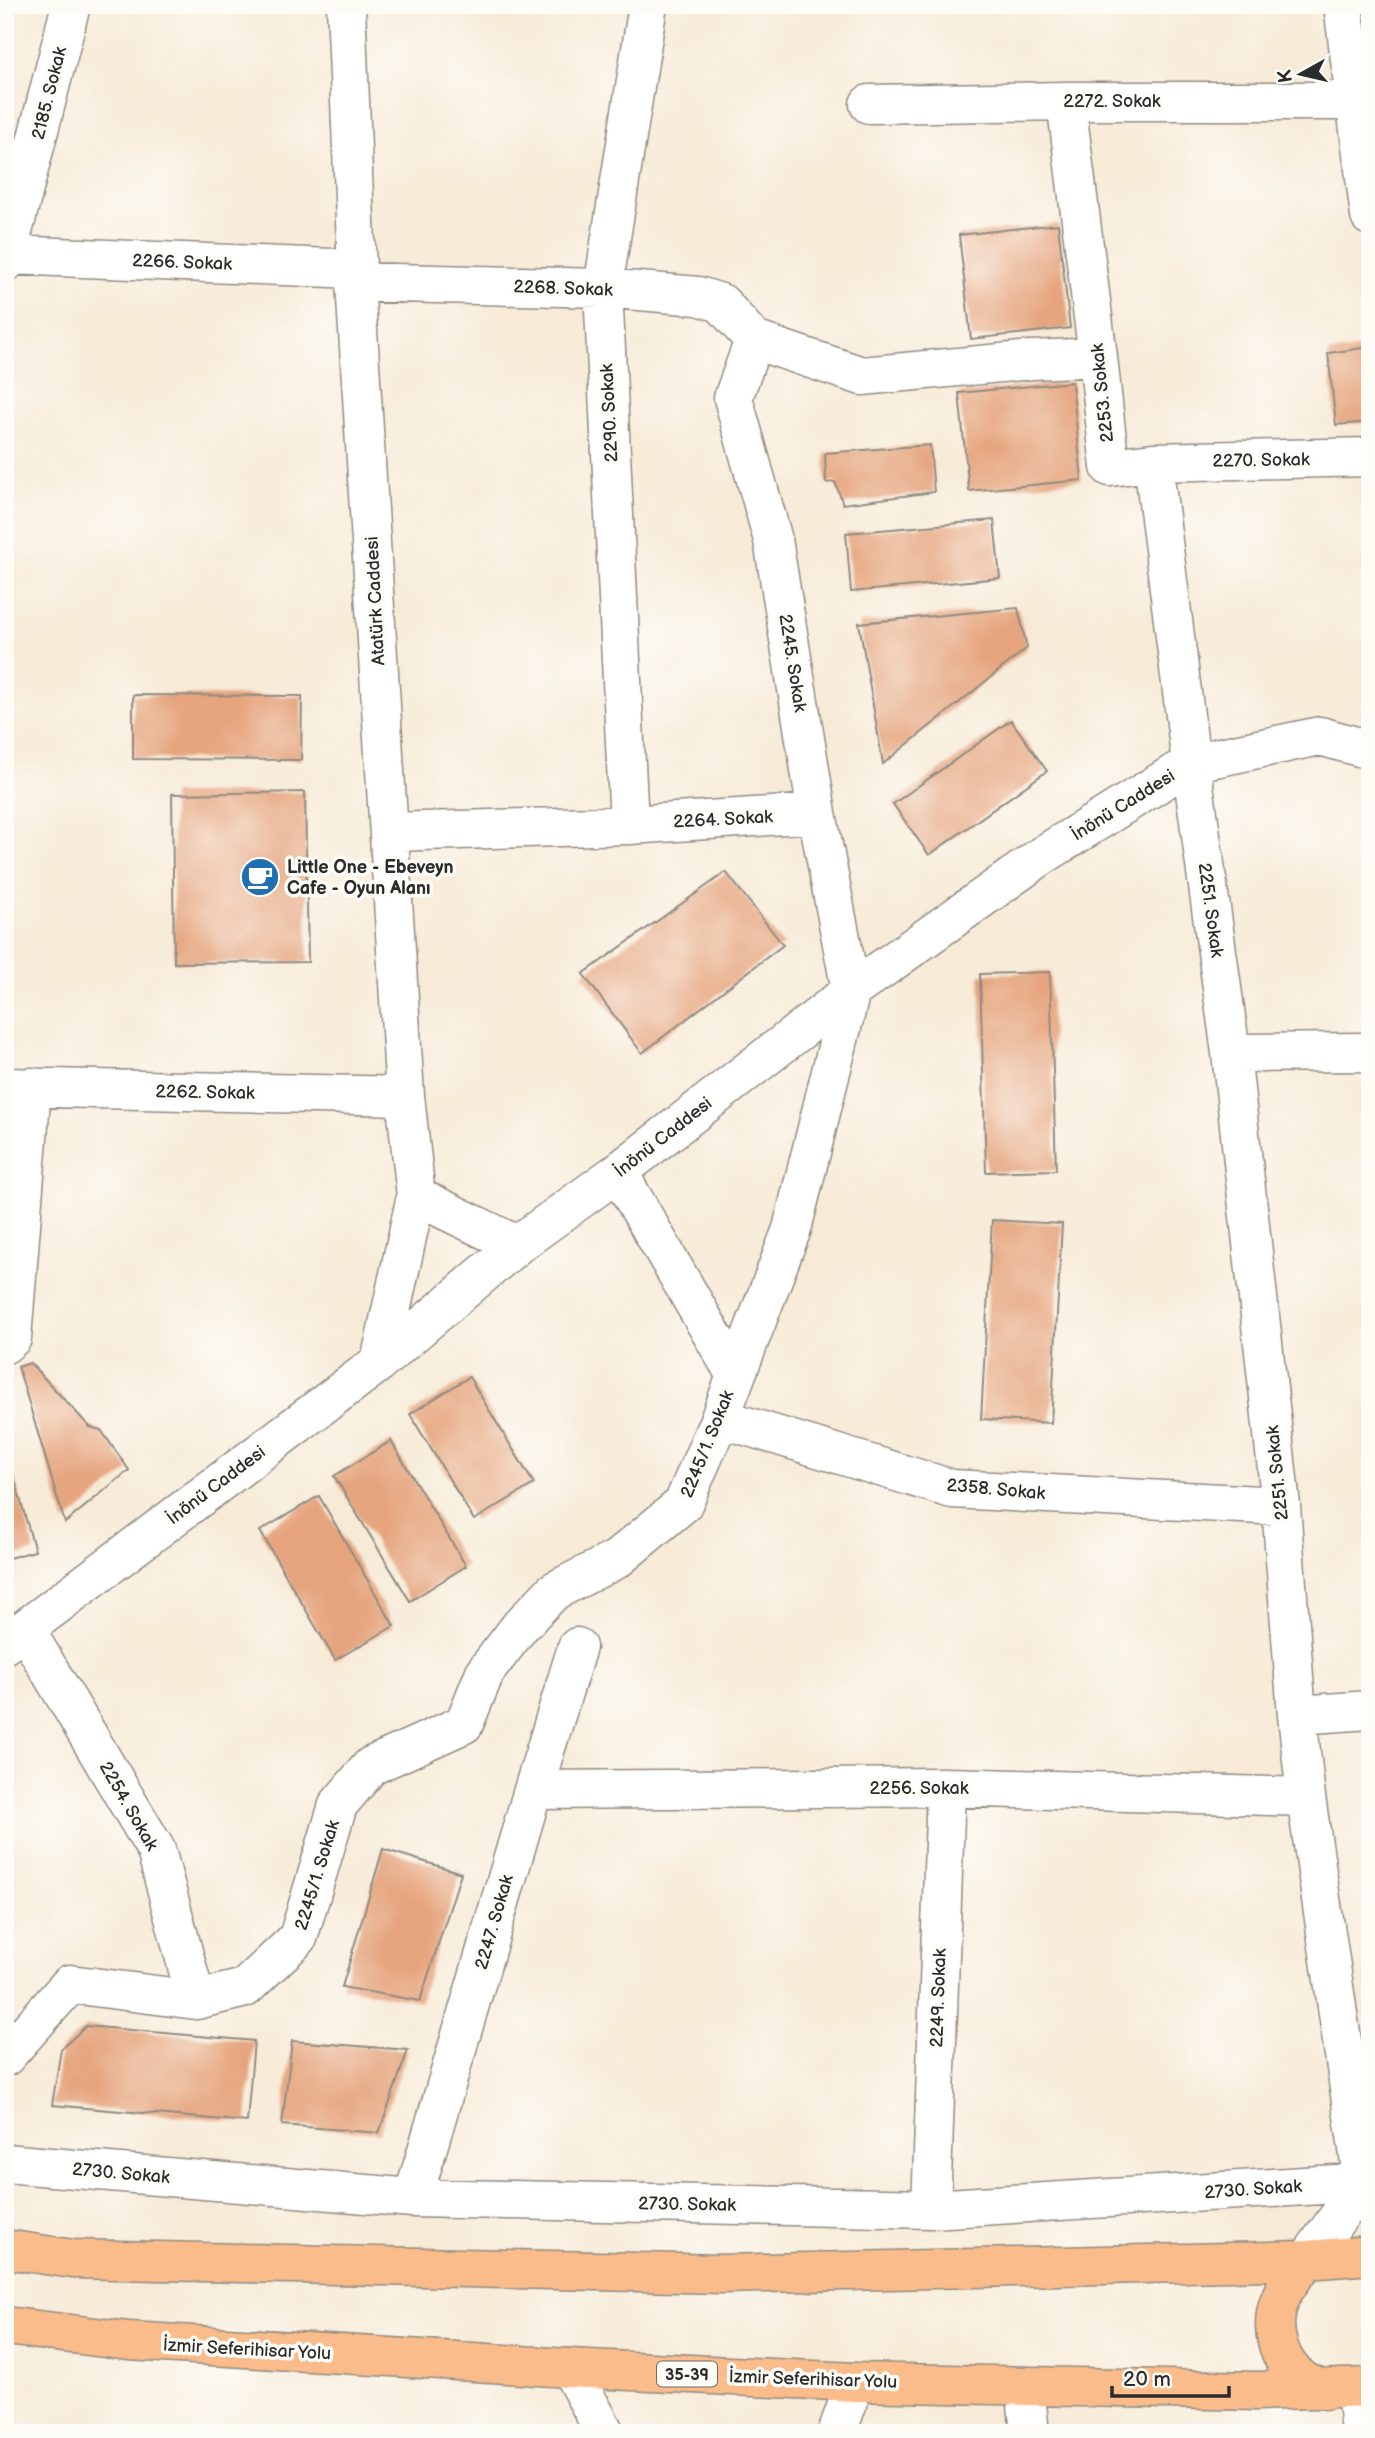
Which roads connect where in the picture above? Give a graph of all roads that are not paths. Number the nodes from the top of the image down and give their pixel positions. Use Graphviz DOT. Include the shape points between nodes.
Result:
graph roads {
  1 [pos="71,5"];
  2 [pos="346,5"];
  3 [pos="648,5"];
  4 [pos="1343,5"];
  5 [pos="1066,101"];
  6 [pos="1355,101"];
  7 [pos="869,104"];
  8 [pos="1370,216"];
  9 [pos="6,259"];
  10 [pos="356,275"];
  11 [pos="603,288"];
  12 [pos="754,340"];
  13 [pos="1098,358"];
  14 [pos="1370,457"];
  15 [pos="1153,462"];
  16 [pos="1370,750"];
  17 [pos="1191,763"];
  18 [pos="817,813"];
  19 [pos="629,825"];
  20 [pos="389,832"];
  21 [pos="851,991"];
  22 [pos="1370,1052"];
  23 [pos="1231,1053"];
  24 [pos="19,1087"];
  25 [pos="405,1096"];
  26 [pos="618,1172"];
  27 [pos="416,1196"];
  28 [pos="517,1245"];
  29 [pos="5,1344"];
  30 [pos="380,1362"];
  31 [pos="735,1374"];
  32 [pos="720,1418"];
  33 [pos="1282,1506"];
  34 [pos="15,1636"];
  35 [pos="577,1647"];
  36 [pos="1370,1710"];
  37 [pos="1297,1715"];
  38 [pos="946,1787"];
  39 [pos="533,1790"];
  40 [pos="1306,1797"];
  41 [pos="196,2000"];
  42 [pos="5,2057"];
  43 [pos="5,2163"];
  44 [pos="1367,2191"];
  45 [pos="413,2198"];
  46 [pos="931,2209"];
  47 [pos="5,2249"];
  48 [pos="1370,2255"];
  49 [pos="1307,2260"];
  50 [pos="5,2326"];
  51 [pos="570,2368"];
  52 [pos="855,2382"];
  53 [pos="1025,2386"];
  54 [pos="1350,2389"];
  55 [pos="605,2433"];
  56 [pos="837,2433"];
  57 [pos="1030,2433"];
  58 [pos="1360,2433"];
  1 -- 9 [label="street, 2185. Sokak"];
  2 -- 10 [label="street, Atatürk Caddesi"];
  3 -- 11 [label="street, 2290. Sokak"];
  4 -- 6 [label="street"];
  5 -- 6 [label="street, 2272. Sokak"];
  5 -- 7 [label="street, 2272. Sokak"];
  5 -- 13 [label="street, 2253. Sokak"];
  6 -- 8 [label="street"];
  9 -- 10 [label="street, 2266. Sokak"];
  10 -- 11 [label="street, 2268. Sokak"];
  10 -- 20 [label="street, Atatürk Caddesi"];
  11 -- 12 [label="street, 2268. Sokak" via="698,296 721,303"];
  11 -- 19 [label="street, 2290. Sokak"];
  12 -- 13 [label="street" via="862,376"];
  12 -- 18 [label="street, 2245. Sokak" via="733,398 773,540"];
  13 -- 15 [label="street, 2253. Sokak" via="1110,467"];
  14 -- 15 [label="street, 2270. Sokak"];
  15 -- 17 [label="street"];
  16 -- 17 [label="street, İnönü Caddesi" via="1320,736"];
  17 -- 21 [label="street, İnönü Caddesi" via="1044,855"];
  17 -- 23 [label="street, 2251. Sokak"];
  18 -- 19 [label="street, 2264. Sokak"];
  18 -- 21 [label="street, 2245. Sokak"];
  19 -- 20 [label="street, 2264. Sokak"];
  20 -- 25 [label="street, Atatürk Caddesi"];
  21 -- 26 [label="street, İnönü Caddesi"];
  21 -- 31 [label="street, 2245/1. Sokak" via="792,1229"];
  22 -- 23 [label="street"];
  23 -- 33 [label="street, 2251. Sokak"];
  24 -- 25 [label="street, 2262. Sokak"];
  24 -- 29 [label="street" via="12,1338"];
  25 -- 27 [label="street, Atatürk Caddesi"];
  26 -- 28 [label="street, İnönü Caddesi"];
  26 -- 31 [label="street"];
  27 -- 28 [label="street"];
  27 -- 30 [label="street, Atatürk Caddesi"];
  28 -- 30 [label="street, İnönü Caddesi"];
  30 -- 34 [label="street, İnönü Caddesi"];
  31 -- 32 [label="street, 2245/1. Sokak"];
  32 -- 33 [label="street, 2358. Sokak" via="952,1489"];
  32 -- 41 [label="street, 2245/1. Sokak" via="683,1504 617,1559 554,1591 485,1672 464,1724 371,1766 338,1805 298,1938 244,1988"];
  33 -- 37 [label="street, 2251. Sokak"];
  34 -- 41 [label="street, 2254. Sokak" via="156,1850"];
  35 -- 39 [label="street, 2247. Sokak"];
  36 -- 37 [label="street"];
  37 -- 40 [label="street, 2251. Sokak"];
  38 -- 39 [label="street, 2256. Sokak"];
  38 -- 40 [label="street, 2256. Sokak"];
  38 -- 46 [label="street, 2249. Sokak"];
  39 -- 45 [label="street, 2247. Sokak"];
  40 -- 44 [label="street, 2251. Sokak"];
  41 -- 42 [label="street, 2245/1. Sokak" via="70,1984"];
  43 -- 45 [label="street, 2730. Sokak"];
  44 -- 46 [label="street, 2730. Sokak"];
  44 -- 49 [label="street"];
  45 -- 46 [label="street, 2730. Sokak"];
  47 -- 49 [label="main road" via="73,2259 722,2274"];
  48 -- 49 [label="main road"];
  49 -- 54 [label="main road" via="1279,2301 1275,2324 1281,2356 1304,2381"];
  50 -- 51 [label="main road, İzmir Seferihisar Yolu / 35-39" via="129,2342"];
  51 -- 52 [label="main road, İzmir Seferihisar Yolu / 35-39"];
  51 -- 55 [label="street"];
  52 -- 53 [label="main road, İzmir Seferihisar Yolu / 35-39"];
  52 -- 56 [label="street"];
  53 -- 54 [label="main road, İzmir Seferihisar Yolu / 35-39"];
  53 -- 57 [label="street"];
  54 -- 58 [label="street"];
}
